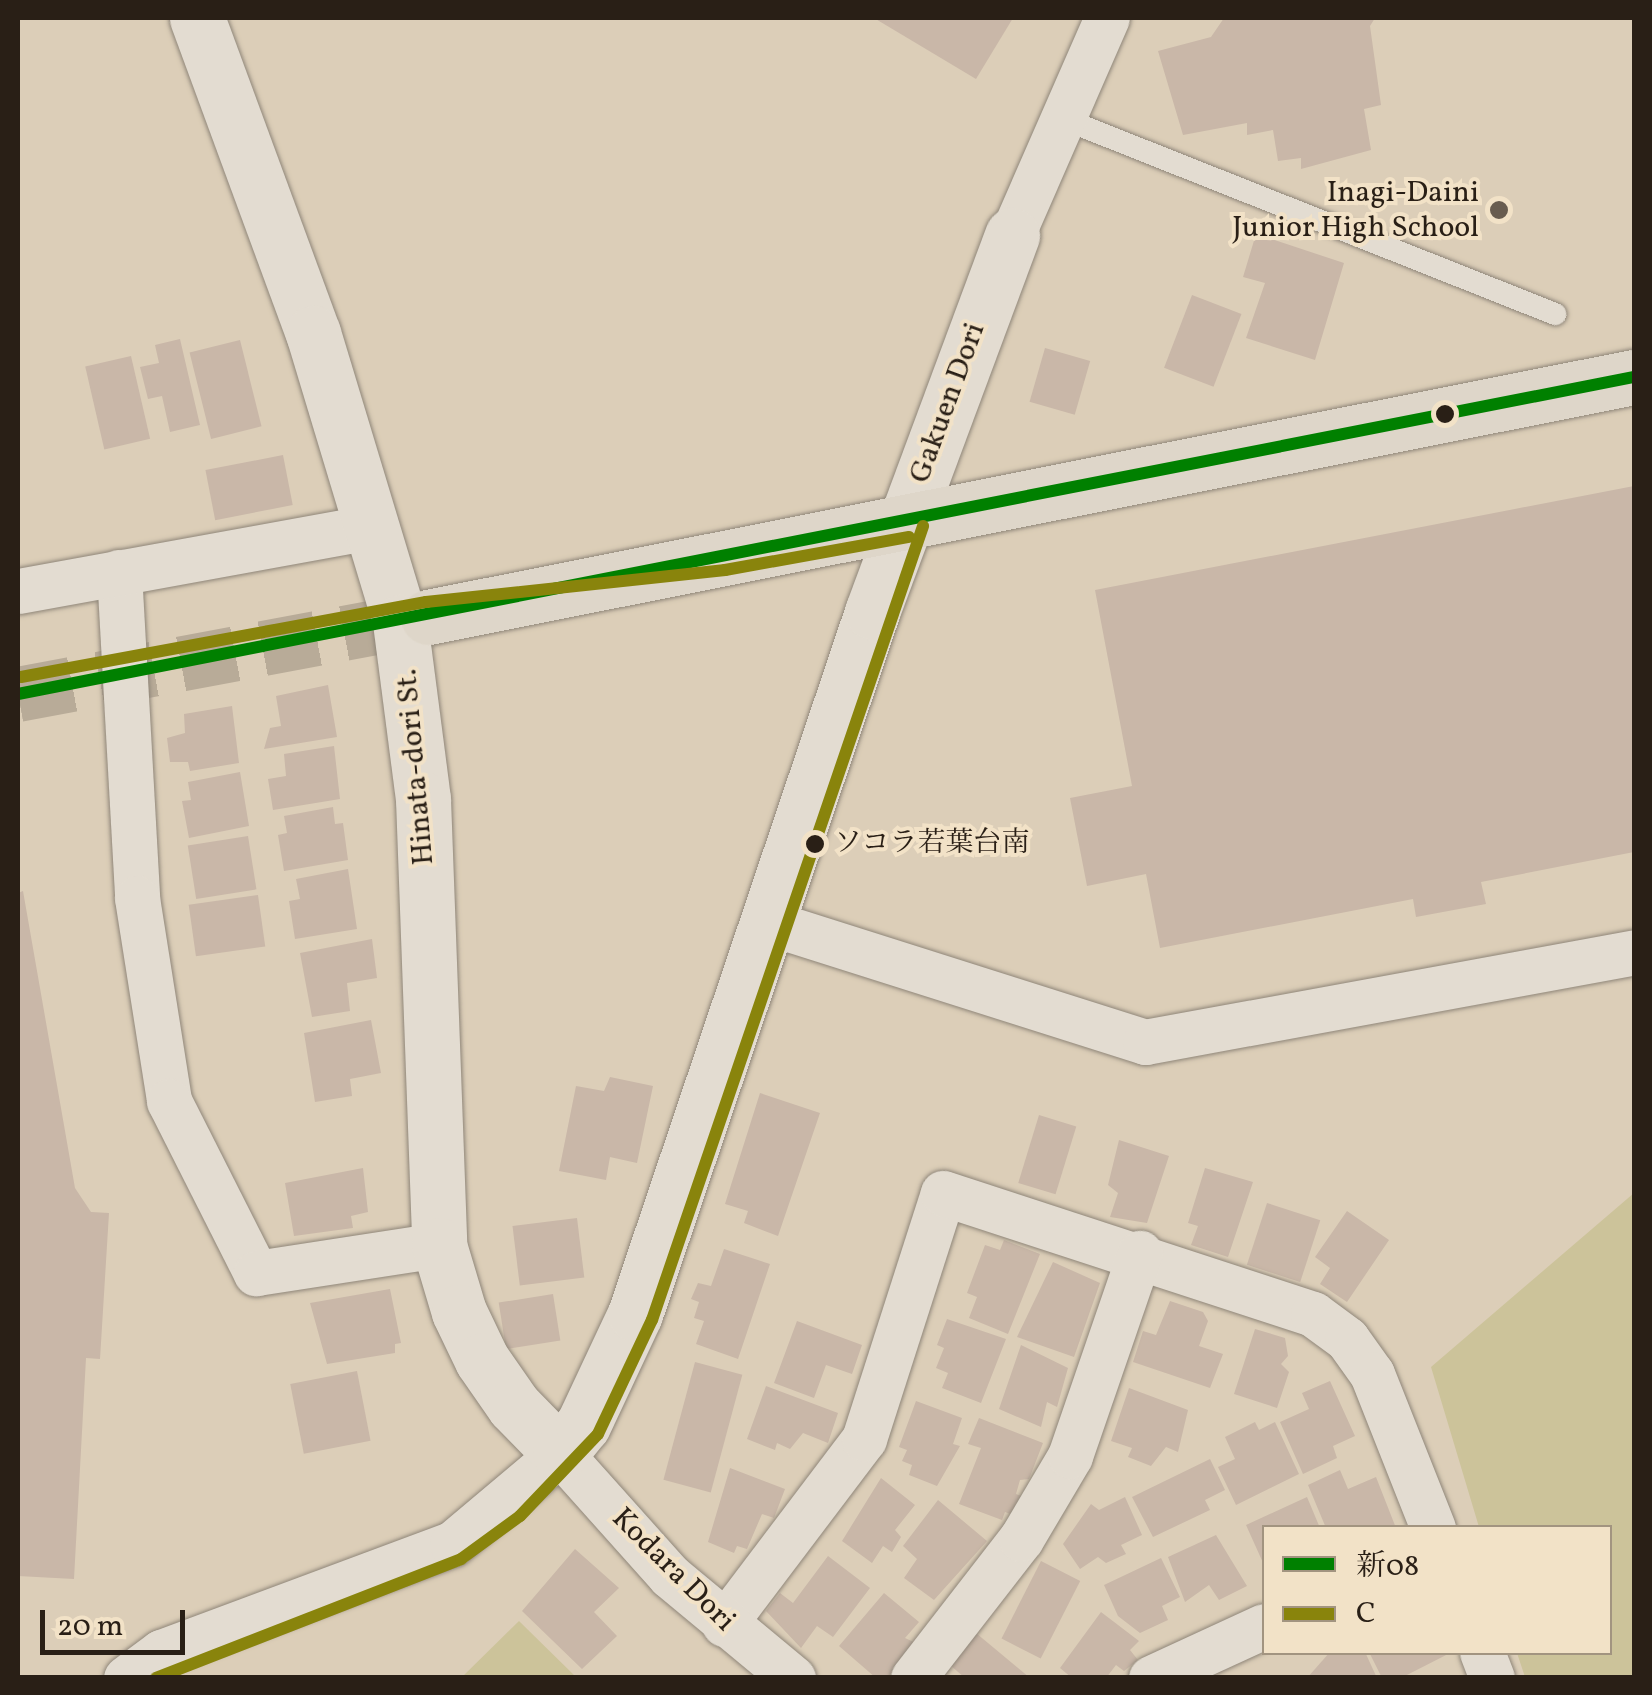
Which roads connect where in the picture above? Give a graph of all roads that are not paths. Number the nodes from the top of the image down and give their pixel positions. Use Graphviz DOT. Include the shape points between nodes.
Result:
graph roads {
  1 [pos="197,18"];
  2 [pos="1107,18"];
  3 [pos="1059,117"];
  4 [pos="1012,235"];
  5 [pos="1555,314"];
  6 [pos="1634,377"];
  7 [pos="906,520"];
  8 [pos="375,526"];
  9 [pos="119,572"];
  10 [pos="18,591"];
  11 [pos="425,601"];
  12 [pos="767,922"];
  13 [pos="1634,952"];
  14 [pos="439,1245"];
  15 [pos="1140,1253"];
  16 [pos="560,1454"];
  17 [pos="1432,1525"];
  18 [pos="724,1624"];
  19 [pos="1262,1627"];
  20 [pos="126,1678"];
  21 [pos="793,1678"];
  22 [pos="913,1678"];
  23 [pos="1151,1678"];
  1 -- 8 [label="street, Hinata-dori St."];
  2 -- 3 [label="street, Gakuen Dori"];
  3 -- 4 [label="street, Gakuen Dori"];
  3 -- 5 [label="lane"];
  4 -- 7 [label="street, Gakuen Dori"];
  6 -- 7 [label="main road"];
  7 -- 11 [label="main road"];
  7 -- 12 [label="street, Gakuen Dori"];
  8 -- 9 [label="street"];
  8 -- 14 [label="street, Hinata-dori St." via="400,622 423,799"];
  9 -- 10 [label="street"];
  9 -- 14 [label="street" via="138,898 170,1102 256,1273"];
  12 -- 13 [label="street" via="1145,1042"];
  12 -- 16 [label="street, Gakuen Dori" via="635,1314 583,1426"];
  14 -- 16 [label="street, Hinata-dori St." via="458,1312 482,1360"];
  15 -- 17 [label="street" via="1313,1314 1347,1339 1372,1374"];
  15 -- 18 [label="street" via="943,1193 864,1440"];
  15 -- 22 [label="street" via="1070,1456 1021,1538"];
  16 -- 18 [label="street, Kodara Dori" via="670,1576"];
  16 -- 20 [label="street, Gakuen Dori" via="452,1544 161,1652"];
  18 -- 21 [label="street, Kodara Dori"];
  19 -- 23 [label="street"];
}
